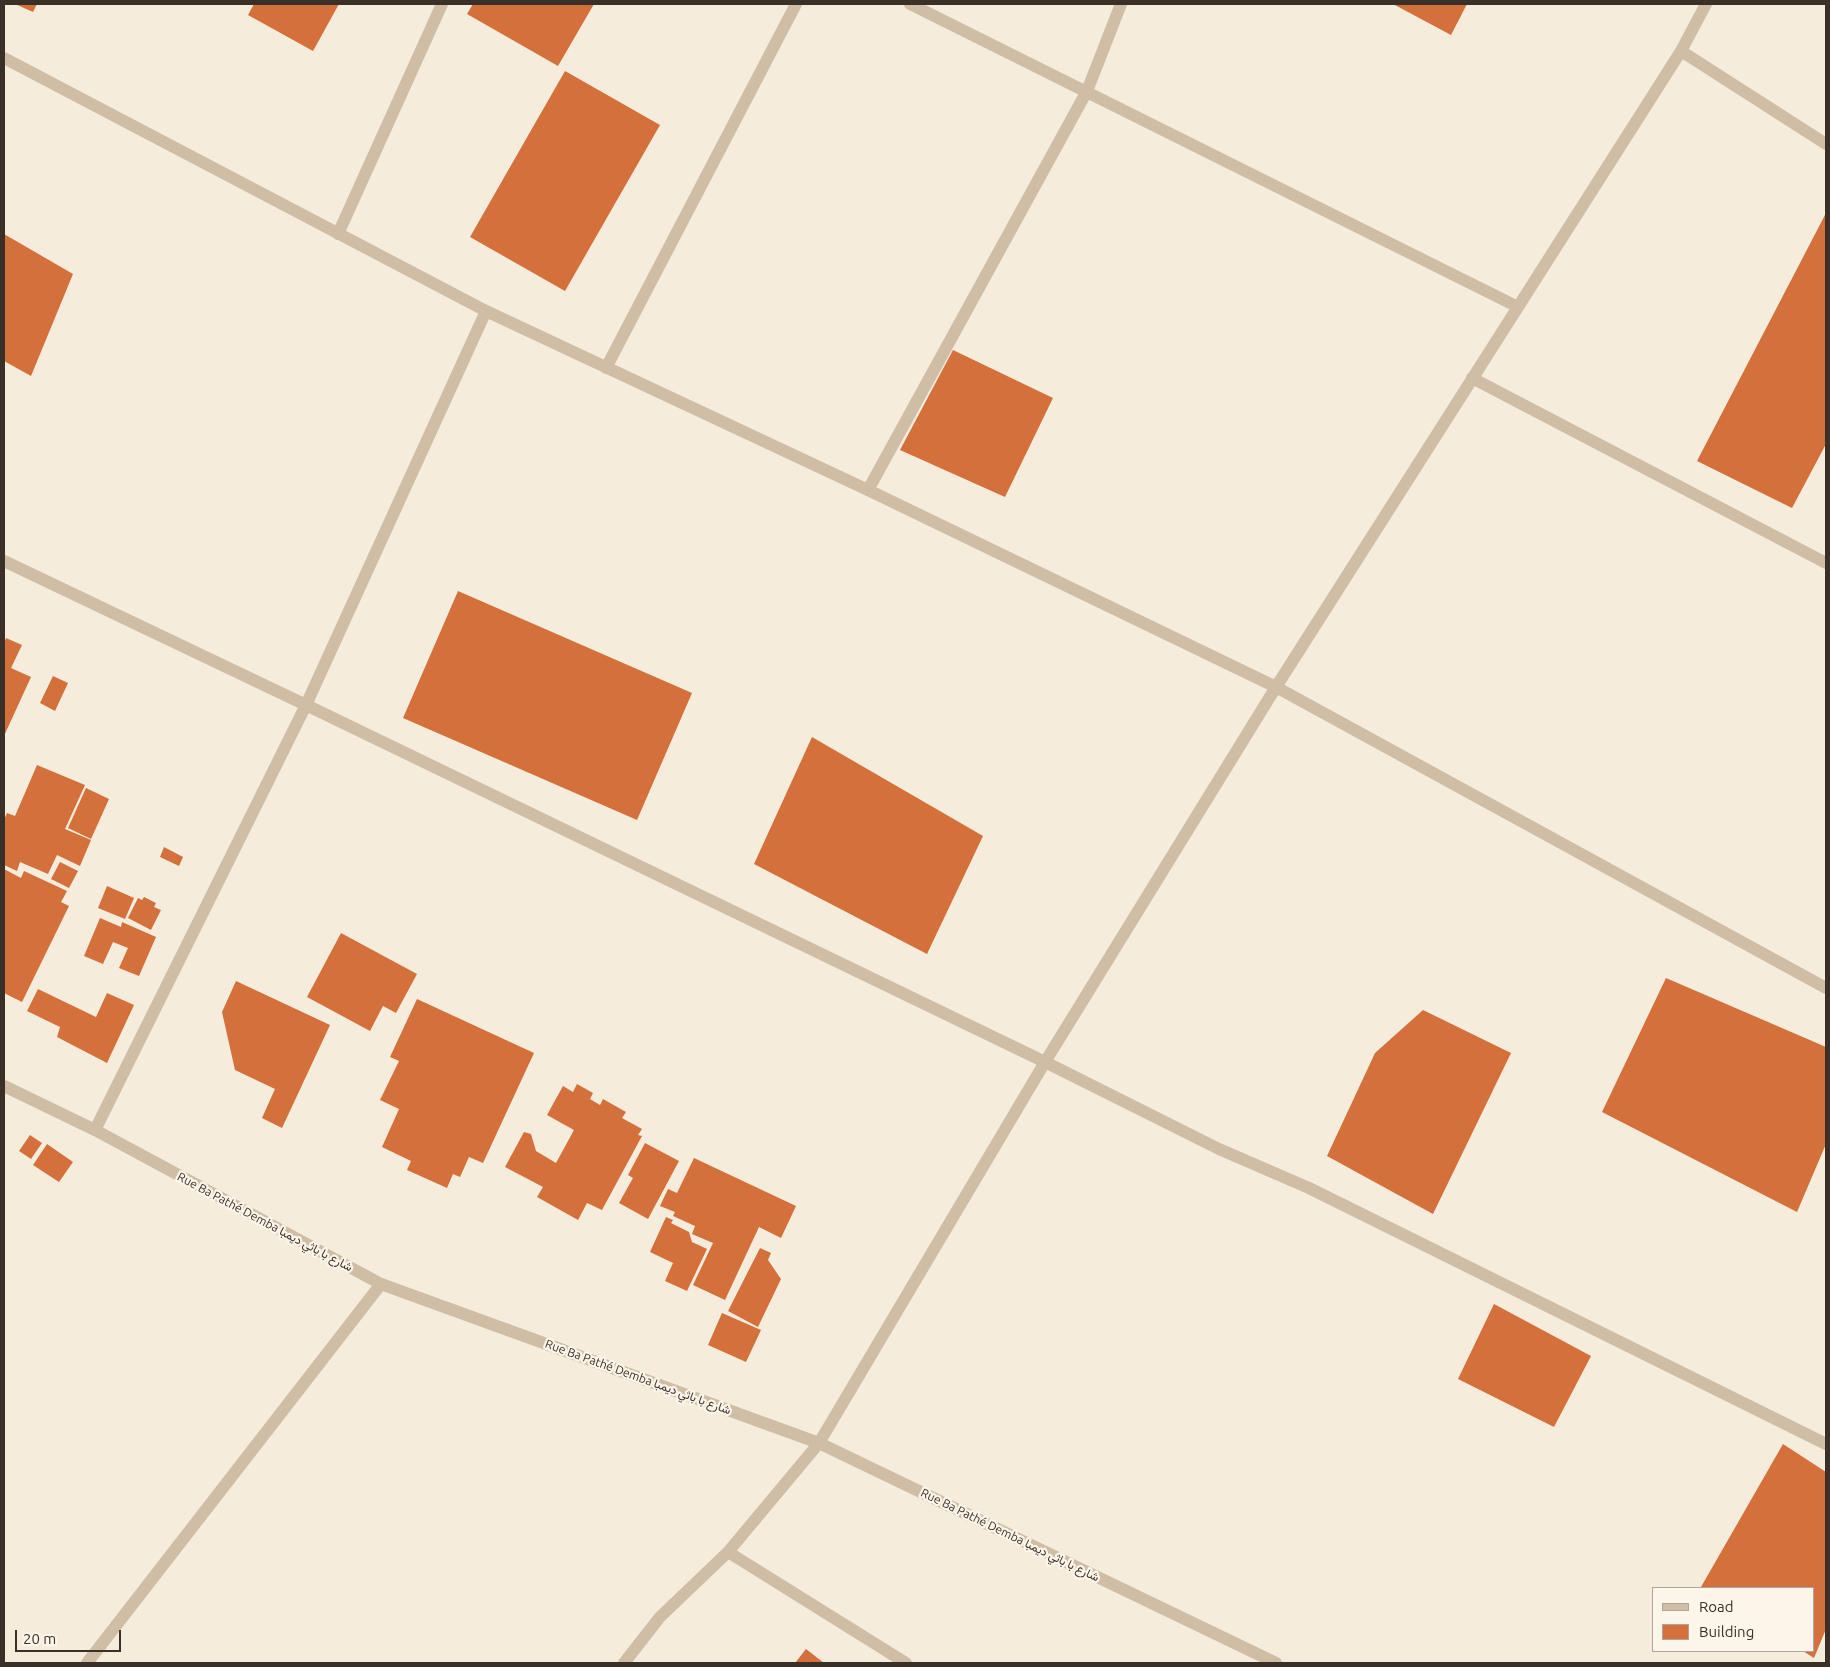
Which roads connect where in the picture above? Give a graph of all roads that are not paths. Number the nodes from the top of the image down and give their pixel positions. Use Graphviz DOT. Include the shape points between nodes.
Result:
graph roads {
  1 [pos="442,4"];
  2 [pos="796,4"];
  3 [pos="910,4"];
  4 [pos="1121,4"];
  5 [pos="1706,4"];
  6 [pos="1681,51"];
  7 [pos="4,58"];
  8 [pos="1087,91"];
  9 [pos="1826,144"];
  10 [pos="338,234"];
  11 [pos="1518,307"];
  12 [pos="486,312"];
  13 [pos="606,368"];
  14 [pos="1472,378"];
  15 [pos="868,490"];
  16 [pos="4,561"];
  17 [pos="1826,563"];
  18 [pos="1276,687"];
  19 [pos="306,705"];
  20 [pos="1826,988"];
  21 [pos="1045,1062"];
  22 [pos="4,1086"];
  23 [pos="95,1130"];
  24 [pos="381,1284"];
  25 [pos="819,1443"];
  26 [pos="1826,1444"];
  27 [pos="728,1552"];
  28 [pos="88,1663"];
  29 [pos="624,1663"];
  30 [pos="906,1663"];
  31 [pos="1276,1663"];
  1 -- 10 [label="street"];
  2 -- 13 [label="street"];
  3 -- 8 [label="street"];
  4 -- 8 [label="street"];
  5 -- 6 [label="street"];
  6 -- 9 [label="street"];
  6 -- 11 [label="street"];
  7 -- 10 [label="street"];
  8 -- 11 [label="street"];
  8 -- 15 [label="street"];
  10 -- 12 [label="street"];
  11 -- 14 [label="street"];
  12 -- 13 [label="street"];
  12 -- 19 [label="street"];
  13 -- 15 [label="street"];
  14 -- 17 [label="street"];
  14 -- 18 [label="street"];
  15 -- 18 [label="street"];
  16 -- 19 [label="street"];
  18 -- 20 [label="street"];
  18 -- 21 [label="street"];
  19 -- 21 [label="street"];
  19 -- 23 [label="street"];
  21 -- 25 [label="street"];
  21 -- 26 [label="street" via="1219,1149 1309,1188"];
  22 -- 23 [label="street, Rue Ba Pathé Demba شارع با باثي ديمبا"];
  23 -- 24 [label="street, Rue Ba Pathé Demba شارع با باثي ديمبا"];
  24 -- 25 [label="street, Rue Ba Pathé Demba شارع با باثي ديمبا"];
  24 -- 28 [label="street"];
  25 -- 27 [label="street"];
  25 -- 31 [label="street, Rue Ba Pathé Demba شارع با باثي ديمبا"];
  27 -- 29 [label="street" via="660,1617"];
  27 -- 30 [label="street"];
}
